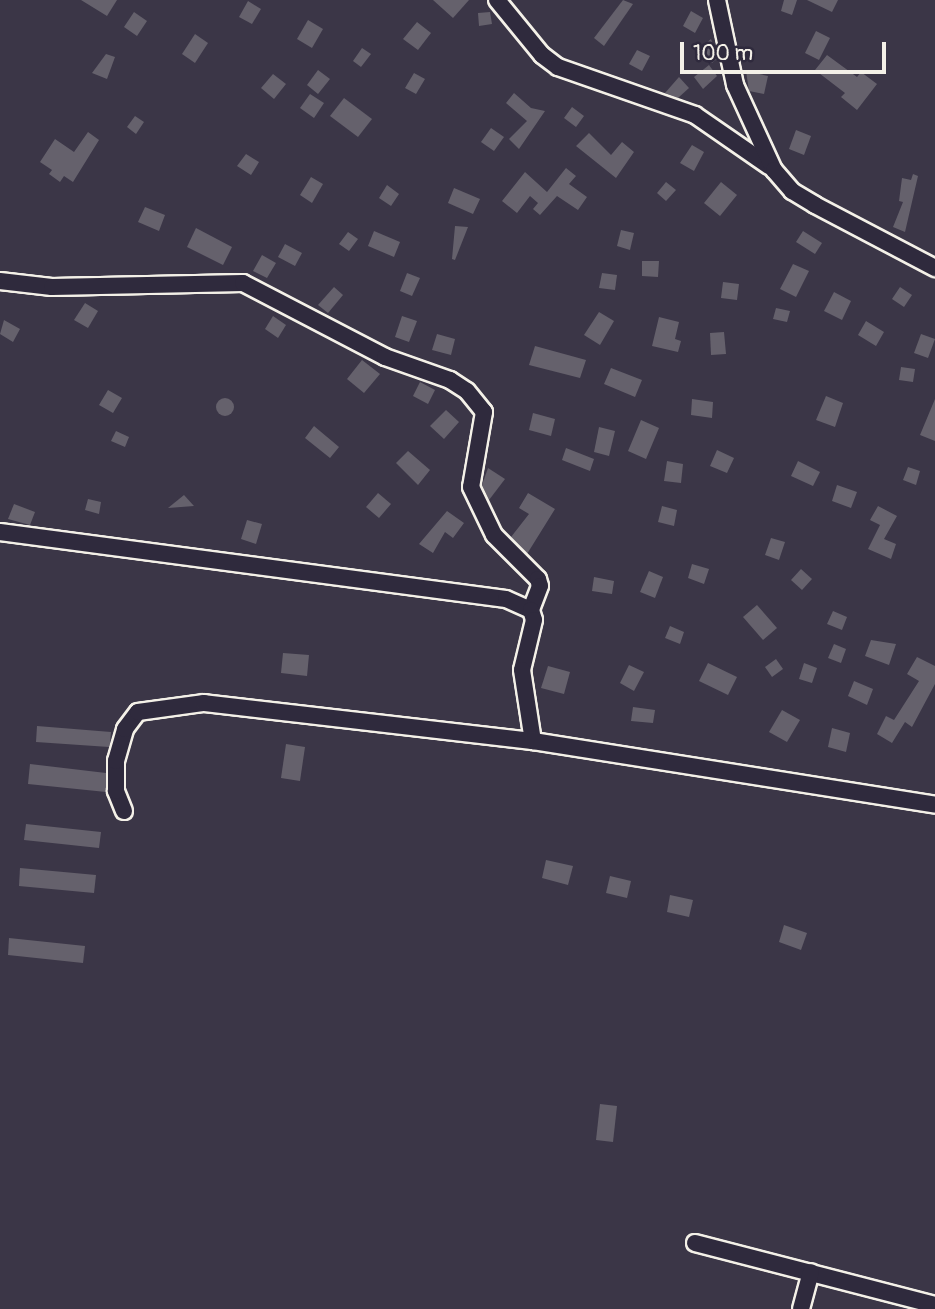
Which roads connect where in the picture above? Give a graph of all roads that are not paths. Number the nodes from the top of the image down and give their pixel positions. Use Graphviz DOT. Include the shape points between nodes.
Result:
graph roads {
  1 [pos="497,0"];
  2 [pos="717,0"];
  3 [pos="774,170"];
  4 [pos="935,268"];
  5 [pos="0,281"];
  6 [pos="0,533"];
  7 [pos="531,611"];
  8 [pos="534,741"];
  9 [pos="935,805"];
  10 [pos="124,811"];
  11 [pos="695,1243"];
  12 [pos="811,1272"];
  13 [pos="935,1304"];
  14 [pos="801,1309"];
  1 -- 3 [label="street" via="542,55 558,67 695,115"];
  2 -- 3 [label="street" via="735,85"];
  3 -- 4 [label="street" via="792,191"];
  5 -- 7 [label="street" via="52,287 243,283 385,357 450,380 484,412 471,487 494,535 538,579"];
  6 -- 7 [label="street" via="171,559 488,595"];
  7 -- 8 [label="street" via="534,620 522,670"];
  8 -- 9 [label="street"];
  8 -- 10 [label="street" via="204,703 163,705 138,712 125,729 116,761 116,791"];
  11 -- 12 [label="street"];
  12 -- 13 [label="street"];
  12 -- 14 [label="street"];
}
